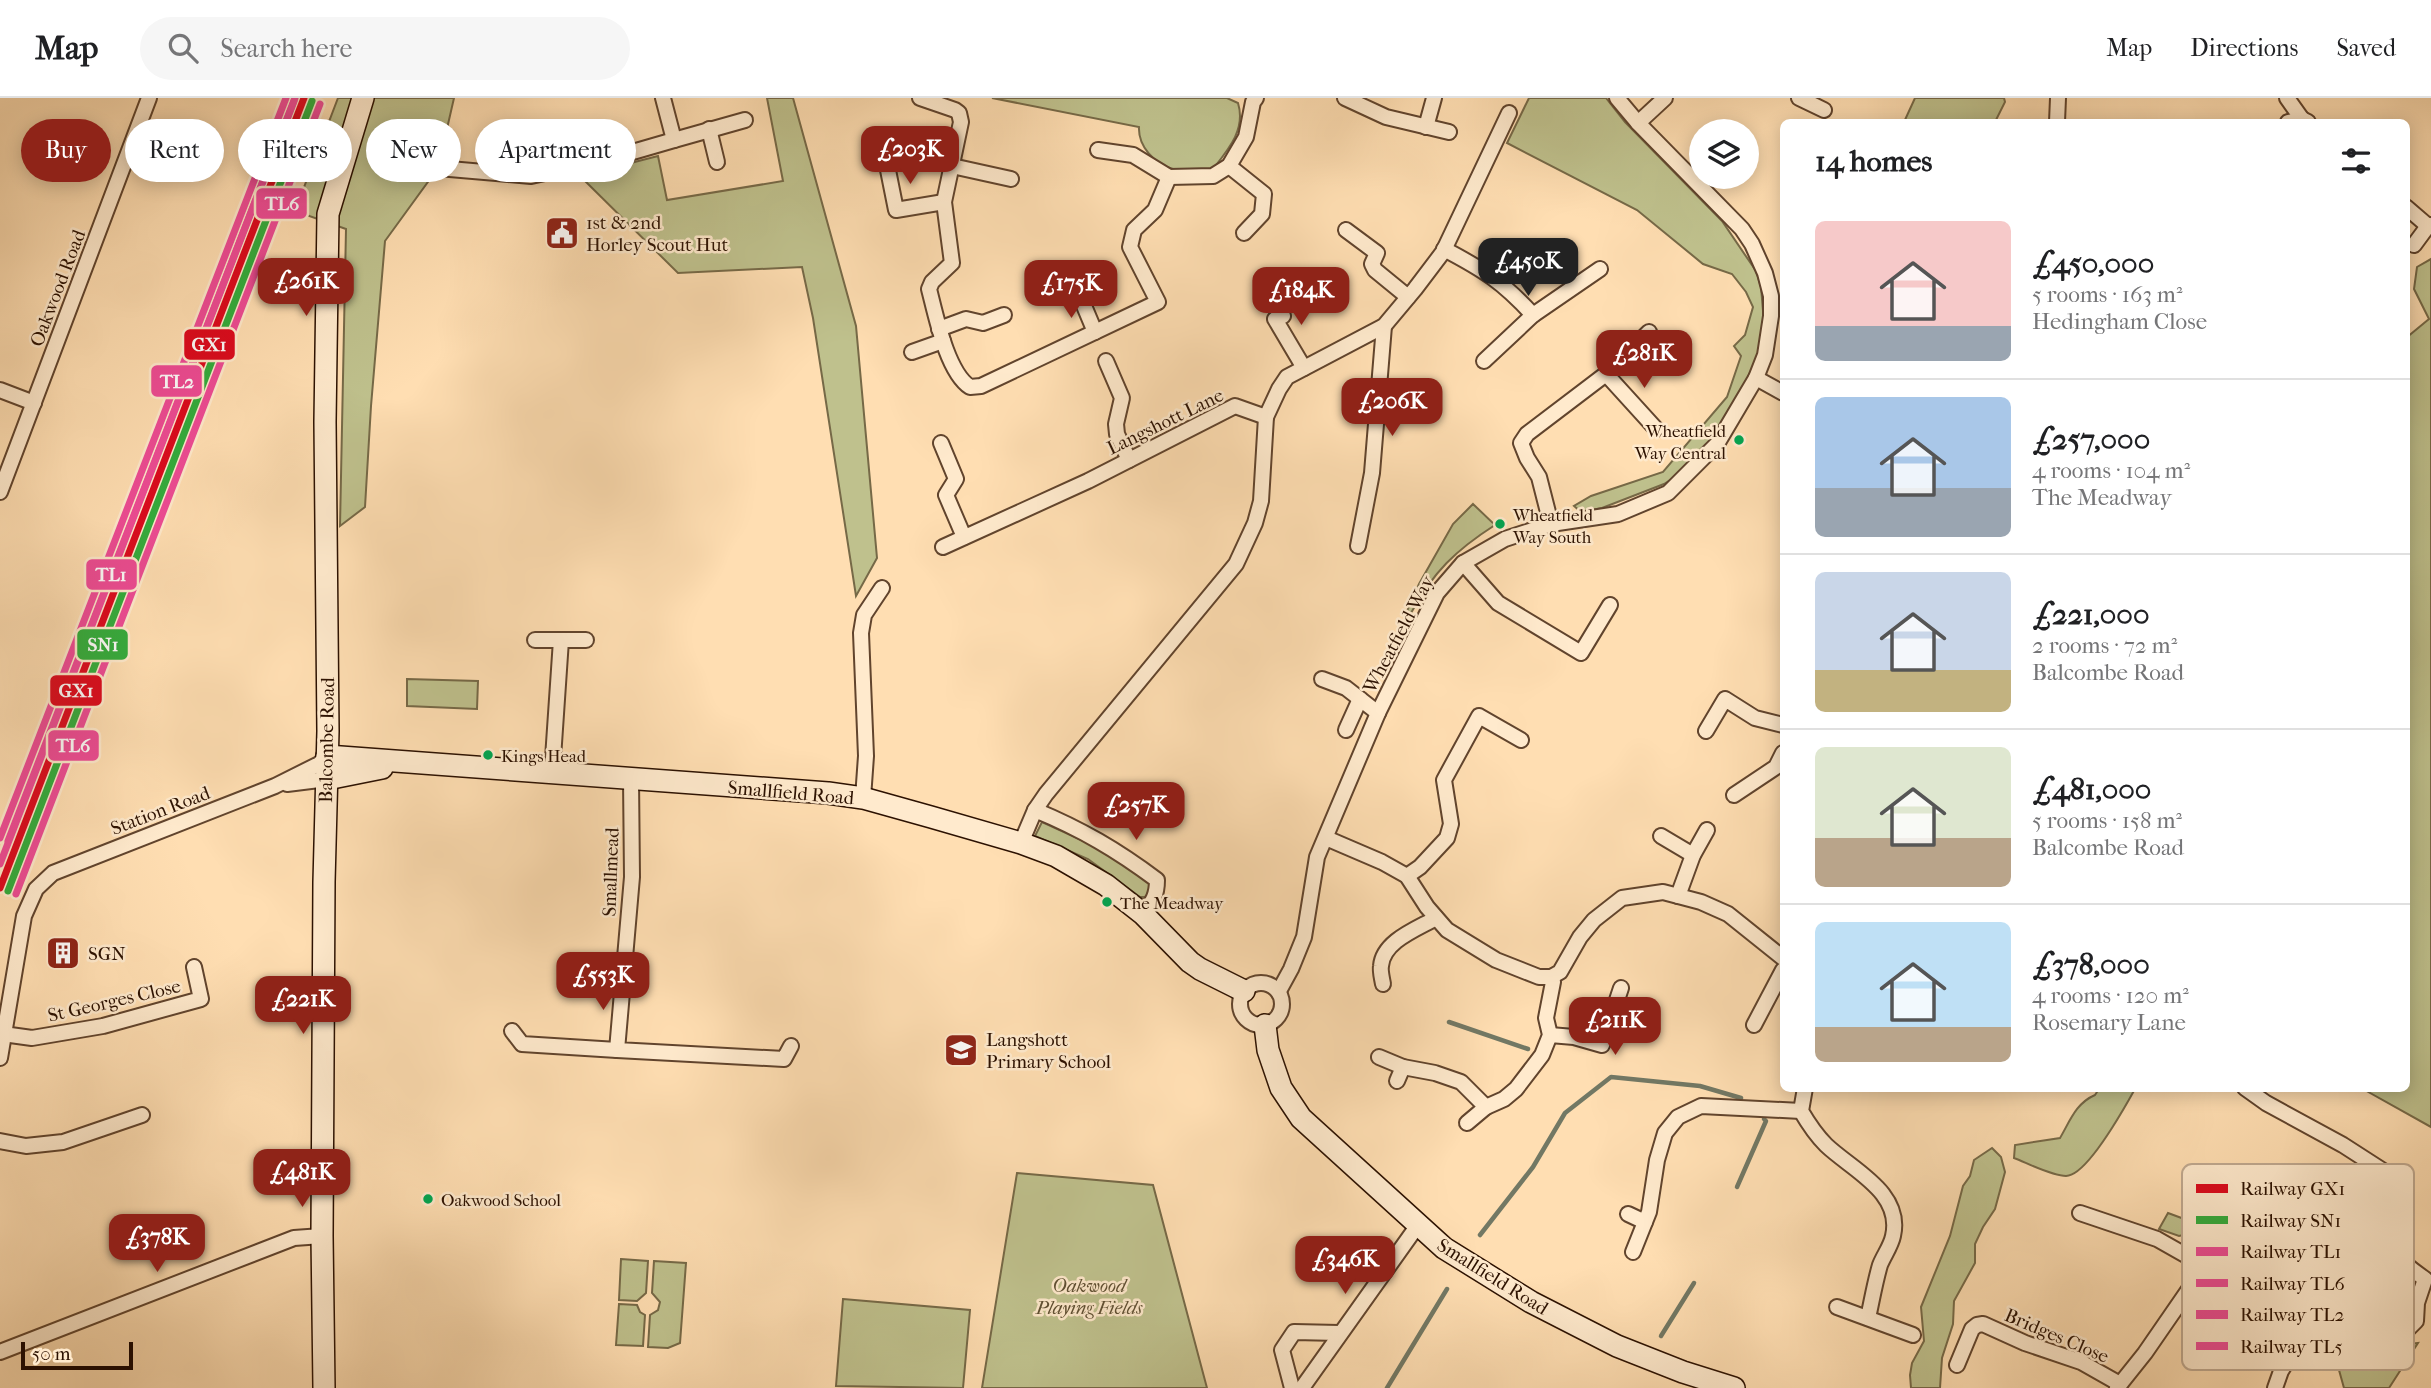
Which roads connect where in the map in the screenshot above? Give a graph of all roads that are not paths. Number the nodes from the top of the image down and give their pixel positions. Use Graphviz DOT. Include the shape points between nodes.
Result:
graph roads {
  1 [pos="149,98"];
  2 [pos="363,98"];
  3 [pos="663,98"];
  4 [pos="920,98"];
  5 [pos="1256,98"];
  6 [pos="1345,98"];
  7 [pos="1434,98"];
  8 [pos="1618,98"];
  9 [pos="1665,98"];
  10 [pos="1799,98"];
  11 [pos="2058,98"];
  12 [pos="2287,98"];
  13 [pos="1826,109"];
  14 [pos="1509,113"];
  15 [pos="2057,119"];
  16 [pos="2296,119"];
  17 [pos="745,120"];
  18 [pos="1638,123"];
  19 [pos="1426,127"];
  20 [pos="709,129"];
  21 [pos="1449,132"];
  22 [pos="674,141"];
  23 [pos="1098,150"];
  24 [pos="885,155"];
  25 [pos="717,162"];
  26 [pos="952,166"];
  27 [pos="1229,166"];
  28 [pos="461,170"];
  29 [pos="1169,177"];
  30 [pos="1011,179"];
  31 [pos="944,202"];
  32 [pos="2410,210"];
  33 [pos="2430,226"];
  34 [pos="1346,230"];
  35 [pos="1244,233"];
  36 [pos="2414,245"];
  37 [pos="1444,249"];
  38 [pos="1600,270"];
  39 [pos="1059,294"];
  40 [pos="1777,295"];
  41 [pos="1408,297"];
  42 [pos="1276,300"];
  43 [pos="1004,315"];
  44 [pos="1534,316"];
  45 [pos="1384,326"];
  46 [pos="1095,332"];
  47 [pos="1649,332"];
  48 [pos="941,335"];
  49 [pos="912,352"];
  50 [pos="1106,361"];
  51 [pos="1484,361"];
  52 [pos="1304,368"];
  53 [pos="1606,374"];
  54 [pos="1756,378"];
  55 [pos="0,390"];
  56 [pos="1780,391"];
  57 [pos="34,403"];
  58 [pos="1266,417"];
  59 [pos="1656,429"];
  60 [pos="941,443"];
  61 [pos="1129,460"];
  62 [pos="0,492"];
  63 [pos="1551,524"];
  64 [pos="964,537"];
  65 [pos="1358,546"];
  66 [pos="943,547"];
  67 [pos="1463,563"];
  68 [pos="883,588"];
  69 [pos="1610,605"];
  70 [pos="535,640"];
  71 [pos="561,640"];
  72 [pos="586,640"];
  73 [pos="1322,679"];
  74 [pos="1360,699"];
  75 [pos="1378,713"];
  76 [pos="1780,724"];
  77 [pos="1346,730"];
  78 [pos="1706,731"];
  79 [pos="1521,740"];
  80 [pos="327,757"];
  81 [pos="397,763"];
  82 [pos="1779,770"];
  83 [pos="552,773"];
  84 [pos="327,779"];
  85 [pos="631,779"];
  86 [pos="275,786"];
  87 [pos="1734,795"];
  88 [pos="863,798"];
  89 [pos="1035,810"];
  90 [pos="1707,830"];
  91 [pos="1661,835"];
  92 [pos="1326,838"];
  93 [pos="1021,843"];
  94 [pos="1693,855"];
  95 [pos="1407,876"];
  96 [pos="1678,896"];
  97 [pos="1143,914"];
  98 [pos="1436,918"];
  99 [pos="1780,956"];
  100 [pos="194,967"];
  101 [pos="1551,976"];
  102 [pos="1780,976"];
  103 [pos="1383,984"];
  104 [pos="1621,988"];
  105 [pos="1244,991"];
  106 [pos="1279,991"];
  107 [pos="1265,1025"];
  108 [pos="1754,1025"];
  109 [pos="512,1031"];
  110 [pos="4,1034"];
  111 [pos="1550,1035"];
  112 [pos="617,1050"];
  113 [pos="788,1053"];
  114 [pos="1379,1057"];
  115 [pos="0,1059"];
  116 [pos="1804,1092"];
  117 [pos="2250,1097"];
  118 [pos="1486,1107"];
  119 [pos="1801,1111"];
  120 [pos="142,1115"];
  121 [pos="1468,1123"];
  122 [pos="0,1141"];
  123 [pos="2373,1164"];
  124 [pos="1628,1213"];
  125 [pos="2080,1213"];
  126 [pos="1645,1222"];
  127 [pos="1418,1225"];
  128 [pos="323,1236"];
  129 [pos="1633,1252"];
  130 [pos="2182,1253"];
  131 [pos="2414,1270"];
  132 [pos="2182,1299"];
  133 [pos="1837,1307"];
  134 [pos="1868,1318"];
  135 [pos="2414,1323"];
  136 [pos="1339,1333"];
  137 [pos="1913,1335"];
  138 [pos="0,1352"];
  139 [pos="1957,1365"];
  140 [pos="2281,1370"];
  141 [pos="2119,1386"];
  142 [pos="324,1388"];
  143 [pos="1292,1388"];
  144 [pos="1302,1388"];
  145 [pos="1734,1388"];
  146 [pos="2275,1388"];
  1 -- 57 [label="street, Oakwood Road"];
  2 -- 80 [label="street, Balcombe Road" via="328,214"];
  3 -- 22 [label="street"];
  4 -- 26 [label="street" via="959,113"];
  5 -- 27 [label="street" via="1246,137"];
  6 -- 19 [label="street" via="1386,117"];
  7 -- 19 [label="street"];
  8 -- 18 [label="street, Wheatfield Way"];
  9 -- 18 [label="street"];
  10 -- 13 [label="street"];
  11 -- 15 [label="street"];
  12 -- 16 [label="street"];
  14 -- 37 [label="street"];
  17 -- 20 [label="street"];
  18 -- 40 [label="street, Wheatfield Way" via="1742,229"];
  19 -- 21 [label="street"];
  20 -- 22 [label="street"];
  20 -- 25 [label="street"];
  22 -- 28 [label="street" via="531,176"];
  23 -- 29 [label="street" via="1133,155"];
  24 -- 31 [label="street" via="896,210"];
  26 -- 30 [label="street"];
  26 -- 31 [label="street"];
  27 -- 29 [label="street" via="1213,176"];
  27 -- 35 [label="street" via="1265,194 1262,214"];
  29 -- 46 [label="street" via="1155,210 1134,230 1130,247 1158,302"];
  31 -- 48 [label="street" via="952,263 929,289"];
  32 -- 33 [label="street"];
  33 -- 36 [label="street"];
  34 -- 41 [label="street" via="1377,253 1371,264 1375,270"];
  37 -- 41 [label="street"];
  37 -- 44 [label="street" via="1509,288"];
  38 -- 44 [label="street"];
  39 -- 46 [label="street" via="1083,301"];
  40 -- 54 [label="street, Wheatfield Way"];
  41 -- 45 [label="street"];
  42 -- 52 [label="street" via="1283,316 1275,319"];
  43 -- 48 [label="street" via="984,323 966,319"];
  44 -- 51 [label="street"];
  45 -- 52 [label="street"];
  45 -- 65 [label="street" via="1372,473"];
  46 -- 48 [label="street" via="981,386 970,387 958,376"];
  47 -- 53 [label="street"];
  48 -- 49 [label="street"];
  50 -- 61 [label="street" via="1122,398 1117,434"];
  52 -- 58 [label="street" via="1287,377"];
  53 -- 59 [label="street"];
  53 -- 63 [label="street" via="1521,443 1539,477"];
  54 -- 56 [label="street"];
  54 -- 63 [label="street, Wheatfield Way" via="1717,444 1668,493 1618,514"];
  55 -- 57 [label="street"];
  57 -- 62 [label="street, Oakwood Road"];
  58 -- 61 [label="street, Langshott Lane" via="1235,406"];
  58 -- 89 [label="street" via="1261,501 1236,564"];
  60 -- 64 [label="street" via="956,479 946,495"];
  61 -- 64 [label="street, Langshott Lane"];
  63 -- 67 [label="street, Wheatfield Way" via="1505,539"];
  64 -- 66 [label="street, Langshott Lane"];
  67 -- 69 [label="street" via="1498,603 1581,653"];
  67 -- 75 [label="street, Wheatfield Way" via="1437,593"];
  68 -- 88 [label="street" via="864,615 862,633"];
  70 -- 71 [label="street"];
  71 -- 72 [label="street"];
  71 -- 83 [label="street"];
  73 -- 74 [label="street"];
  74 -- 75 [label="street"];
  74 -- 77 [label="street"];
  75 -- 92 [label="street, Wheatfield Way"];
  76 -- 78 [label="street" via="1755,718 1725,699"];
  79 -- 95 [label="street" via="1479,716 1444,780 1451,824 1447,838"];
  80 -- 81 [label="street, Smallfield Road"];
  80 -- 84 [label="street, Balcombe Road"];
  80 -- 86 [label="street, Station Road"];
  81 -- 83 [label="street, Smallfield Road"];
  81 -- 84 [label="street"];
  82 -- 87 [label="street"];
  83 -- 85 [label="street, Smallfield Road"];
  84 -- 86 [label="street"];
  84 -- 128 [label="street, Balcombe Road"];
  85 -- 88 [label="street, Smallfield Road"];
  85 -- 112 [label="street, Smallmead" via="632,877"];
  86 -- 110 [label="street, Station Road" via="53,873 36,889 24,916"];
  88 -- 93 [label="street, Smallfield Road"];
  89 -- 93 [label="street"];
  89 -- 97 [label="street" via="1075,826 1157,880 1154,901"];
  90 -- 94 [label="street"];
  91 -- 94 [label="street"];
  92 -- 95 [label="street"];
  92 -- 106 [label="street, Wheatfield Way" via="1312,881 1304,937"];
  93 -- 97 [label="street, Smallfield Road" via="1071,863"];
  94 -- 96 [label="street"];
  95 -- 98 [label="street"];
  96 -- 99 [label="street" via="1728,914"];
  96 -- 101 [label="street" via="1663,892 1622,898 1594,920 1560,972"];
  97 -- 105 [label="street, Smallfield Road" via="1190,962"];
  98 -- 101 [label="street" via="1447,930 1496,960"];
  98 -- 103 [label="street" via="1386,950 1380,965"];
  100 -- 110 [label="street, St Georges Close" via="201,999 103,1026 32,1038"];
  101 -- 111 [label="street" via="1546,1018"];
  102 -- 108 [label="street"];
  104 -- 111 [label="street" via="1602,1045"];
  105 -- 106 [label="street" via="1265,983"];
  105 -- 107 [label="street" via="1241,1012 1251,1023"];
  106 -- 107 [label="street" via="1282,1010"];
  107 -- 127 [label="street, Smallfield Road" via="1281,1088 1301,1118"];
  109 -- 112 [label="street" via="522,1044"];
  110 -- 115 [label="street, Station Road"];
  111 -- 118 [label="street" via="1530,1074 1510,1094"];
  112 -- 113 [label="street"];
  114 -- 118 [label="street" via="1400,1074 1435,1073 1461,1082"];
  116 -- 119 [label="street"];
  117 -- 123 [label="street"];
  118 -- 121 [label="street"];
  119 -- 126 [label="street" via="1701,1106 1678,1117 1665,1133"];
  119 -- 134 [label="street" via="1826,1145 1880,1190 1891,1209 1893,1236"];
  120 -- 122 [label="street" via="62,1142 26,1146"];
  124 -- 126 [label="street"];
  125 -- 130 [label="street" via="2157,1239"];
  126 -- 129 [label="street"];
  127 -- 136 [label="street"];
  127 -- 145 [label="street, Smallfield Road" via="1444,1248 1531,1302 1604,1340"];
  128 -- 138 [label="street" via="294,1238"];
  128 -- 142 [label="street, Balcombe Road"];
  131 -- 135 [label="street" via="2425,1279"];
  132 -- 141 [label="street"];
  133 -- 134 [label="street"];
  134 -- 137 [label="street"];
  136 -- 143 [label="street" via="1294,1332 1282,1350"];
  136 -- 144 [label="street"];
  139 -- 141 [label="street, Bridges Close" via="1972,1329 1983,1324 2081,1362"];
  140 -- 146 [label="street"];
}
